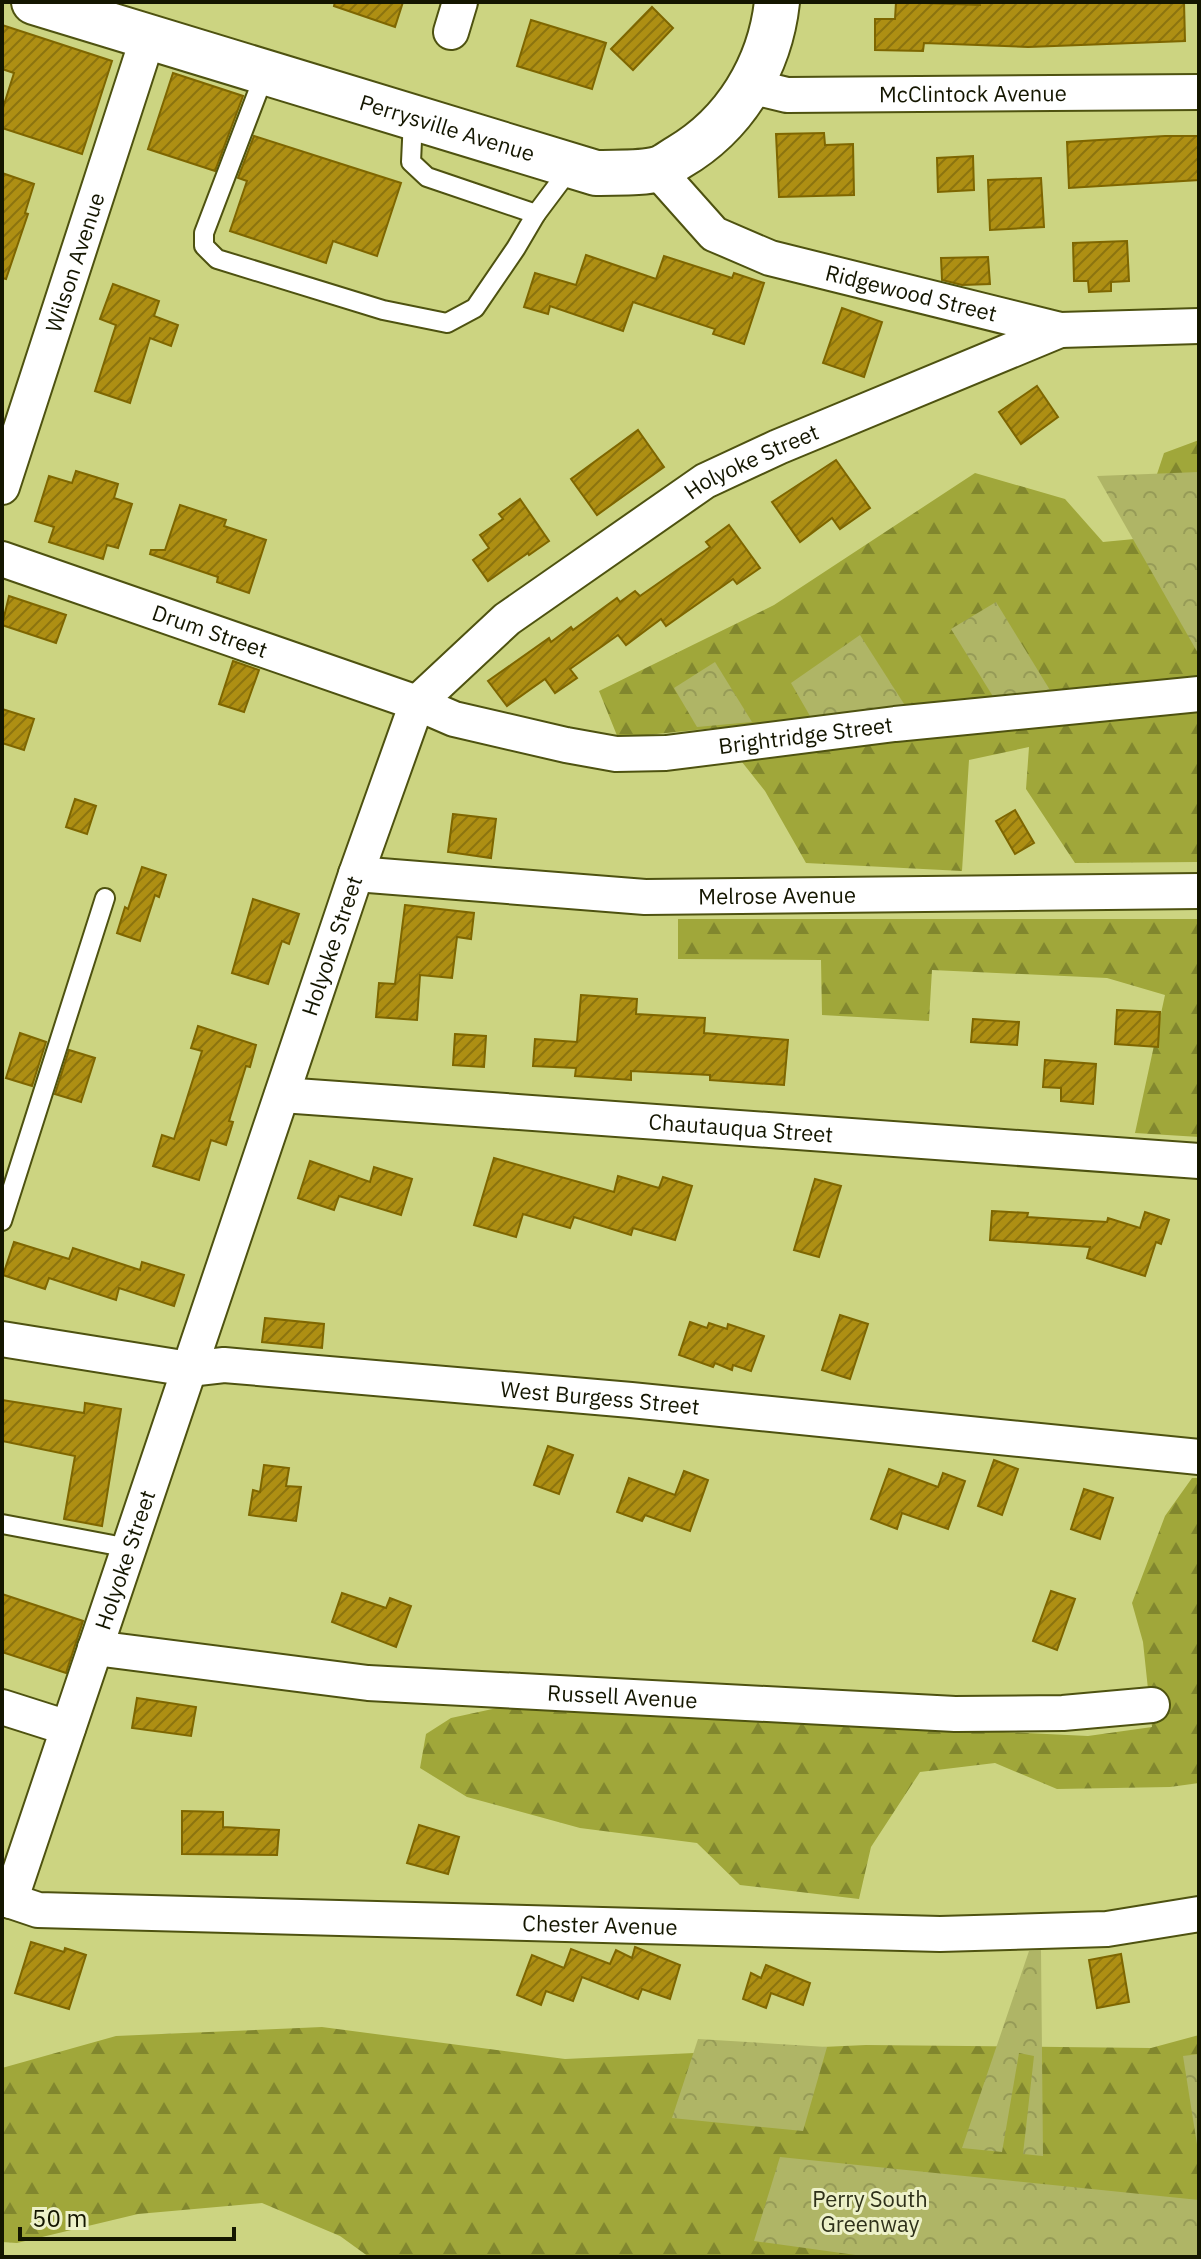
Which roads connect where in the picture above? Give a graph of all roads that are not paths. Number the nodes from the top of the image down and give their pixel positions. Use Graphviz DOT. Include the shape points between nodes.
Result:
graph roads {
  1 [pos="34,2"];
  2 [pos="780,3"];
  3 [pos="148,37"];
  4 [pos="265,73"];
  5 [pos="750,86"];
  6 [pos="1199,92"];
  7 [pos="413,119"];
  8 [pos="572,166"];
  9 [pos="657,170"];
  10 [pos="536,214"];
  11 [pos="1199,326"];
  12 [pos="1060,330"];
  13 [pos="2,487"];
  14 [pos="2,559"];
  15 [pos="1199,694"];
  16 [pos="417,703"];
  17 [pos="356,874"];
  18 [pos="1199,891"];
  19 [pos="105,898"];
  20 [pos="282,1095"];
  21 [pos="1199,1161"];
  22 [pos="2,1221"];
  23 [pos="2,1339"];
  24 [pos="189,1369"];
  25 [pos="1199,1457"];
  26 [pos="2,1524"];
  27 [pos="129,1548"];
  28 [pos="95,1648"];
  29 [pos="1152,1705"];
  30 [pos="2,1707"];
  31 [pos="68,1728"];
  32 [pos="6,1899"];
  33 [pos="1199,1914"];
  1 -- 3 [label="street, Perrysville Avenue"];
  2 -- 5 [label="street, Perrysville Avenue" via="770,43"];
  3 -- 4 [label="street, Perrysville Avenue"];
  3 -- 13 [label="street, Wilson Avenue"];
  4 -- 7 [label="street, Perrysville Avenue"];
  4 -- 10 [label="lane" via="204,233 204,246 217,259 383,310 447,323 475,308"];
  5 -- 6 [label="street, McClintock Avenue" via="787,95"];
  5 -- 9 [label="street, Perrysville Avenue" via="701,144"];
  7 -- 8 [label="street, Perrysville Avenue"];
  7 -- 10 [label="lane" via="411,162 427,177"];
  8 -- 9 [label="street, Perrysville Avenue" via="596,173"];
  8 -- 10 [label="lane"];
  9 -- 12 [label="street, Ridgewood Street" via="714,234 770,258"];
  11 -- 12 [label="street, Ridgewood Street"];
  12 -- 16 [label="street, Holyoke Street" via="705,481 507,619"];
  14 -- 16 [label="street, Drum Street"];
  15 -- 16 [label="street, Brightridge Street" via="666,753 616,754 454,719"];
  16 -- 17 [label="street, Holyoke Street"];
  17 -- 18 [label="street, Melrose Avenue" via="645,897"];
  17 -- 20 [label="street, Holyoke Street"];
  19 -- 22 [label="lane"];
  20 -- 21 [label="street, Chautauqua Street"];
  20 -- 24 [label="street, Holyoke Street"];
  23 -- 24 [label="street, West Burgess Street"];
  24 -- 25 [label="street, West Burgess Street" via="224,1365 584,1396"];
  24 -- 27 [label="street, Holyoke Street"];
  26 -- 27 [label="lane"];
  27 -- 28 [label="street, Holyoke Street"];
  28 -- 29 [label="street, Russell Avenue" via="399,1685 955,1714"];
  28 -- 31 [label="street, Holyoke Street"];
  30 -- 31 [label="street"];
  31 -- 32 [label="street, Holyoke Street"];
  32 -- 33 [label="street, Chester Avenue" via="38,1910 940,1934 1107,1929"];
}
